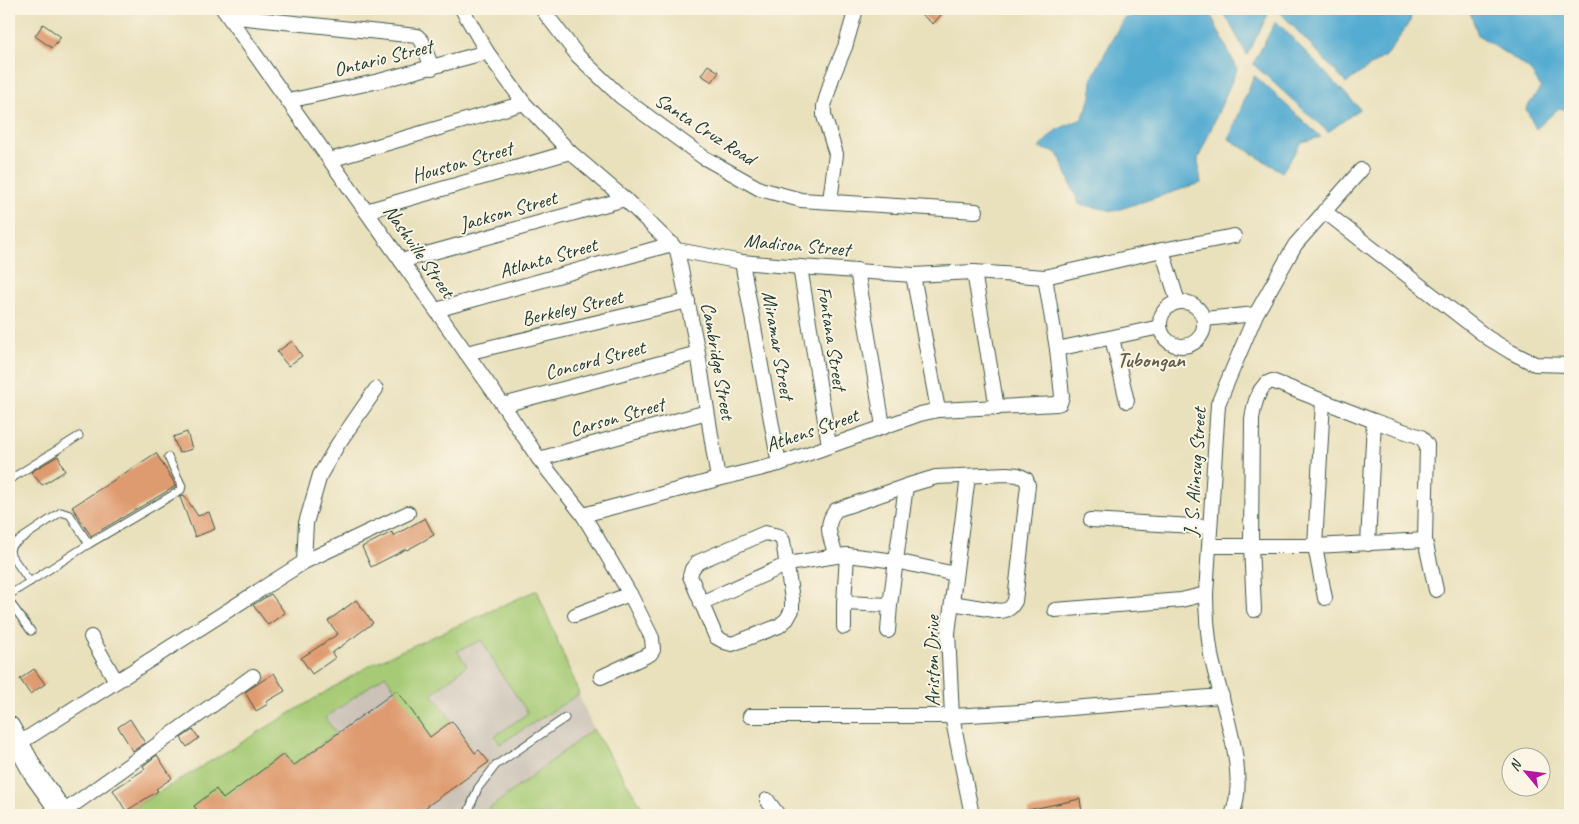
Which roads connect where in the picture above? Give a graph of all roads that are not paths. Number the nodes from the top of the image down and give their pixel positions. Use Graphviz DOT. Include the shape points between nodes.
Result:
graph roads {
  1 [pos="462,9"];
  2 [pos="542,9"];
  3 [pos="856,9"];
  4 [pos="226,12"];
  5 [pos="487,52"];
  6 [pos="432,68"];
  7 [pos="288,101"];
  8 [pos="524,103"];
  9 [pos="570,152"];
  10 [pos="330,160"];
  11 [pos="1360,170"];
  12 [pos="625,199"];
  13 [pos="830,201"];
  14 [pos="366,211"];
  15 [pos="1324,211"];
  16 [pos="976,212"];
  17 [pos="1234,236"];
  18 [pos="675,247"];
  19 [pos="1162,250"];
  20 [pos="401,261"];
  21 [pos="742,262"];
  22 [pos="800,268"];
  23 [pos="857,270"];
  24 [pos="974,272"];
  25 [pos="913,275"];
  26 [pos="1045,278"];
  27 [pos="688,301"];
  28 [pos="1178,302"];
  29 [pos="436,310"];
  30 [pos="1256,314"];
  31 [pos="1204,319"];
  32 [pos="1160,327"];
  33 [pos="1112,338"];
  34 [pos="1057,349"];
  35 [pos="466,353"];
  36 [pos="698,354"];
  37 [pos="1570,365"];
  38 [pos="376,389"];
  39 [pos="1127,401"];
  40 [pos="1323,401"];
  41 [pos="503,405"];
  42 [pos="996,408"];
  43 [pos="938,410"];
  44 [pos="707,412"];
  45 [pos="1374,421"];
  46 [pos="883,426"];
  47 [pos="78,436"];
  48 [pos="829,446"];
  49 [pos="168,457"];
  50 [pos="539,459"];
  51 [pos="779,464"];
  52 [pos="968,476"];
  53 [pos="718,479"];
  54 [pos="9,480"];
  55 [pos="906,486"];
  56 [pos="408,513"];
  57 [pos="583,515"];
  58 [pos="1091,520"];
  59 [pos="1210,527"];
  60 [pos="1425,540"];
  61 [pos="89,544"];
  62 [pos="1368,544"];
  63 [pos="1251,545"];
  64 [pos="1210,546"];
  65 [pos="1315,546"];
  66 [pos="842,556"];
  67 [pos="896,560"];
  68 [pos="304,562"];
  69 [pos="788,564"];
  70 [pos="955,574"];
  71 [pos="30,582"];
  72 [pos="1436,590"];
  73 [pos="630,594"];
  74 [pos="1206,594"];
  75 [pos="9,595"];
  76 [pos="1325,598"];
  77 [pos="9,601"];
  78 [pos="701,603"];
  79 [pos="844,603"];
  80 [pos="952,603"];
  81 [pos="890,605"];
  82 [pos="1055,610"];
  83 [pos="1254,610"];
  84 [pos="575,615"];
  85 [pos="844,626"];
  86 [pos="31,631"];
  87 [pos="888,631"];
  88 [pos="91,637"];
  89 [pos="254,676"];
  90 [pos="601,677"];
  91 [pos="116,681"];
  92 [pos="1222,696"];
  93 [pos="750,716"];
  94 [pos="952,716"];
  95 [pos="565,718"];
  96 [pos="13,735"];
  97 [pos="767,800"];
  98 [pos="63,814"];
  99 [pos="468,815"];
  100 [pos="778,815"];
  101 [pos="972,815"];
  102 [pos="1232,815"];
  1 -- 5 [label="street"];
  2 -- 13 [label="street, Santa Cruz Road" via="578,56 620,96 703,157 760,188 801,200"];
  3 -- 13 [label="street" via="824,106 836,154"];
  4 -- 6 [label="street" via="417,36"];
  4 -- 7 [label="street, Nashville Street"];
  5 -- 6 [label="street, Ontario Street"];
  5 -- 8 [label="street"];
  6 -- 7 [label="street, Ontario Street"];
  7 -- 10 [label="street, Nashville Street"];
  8 -- 9 [label="street"];
  8 -- 10 [label="street"];
  9 -- 12 [label="street"];
  9 -- 14 [label="street, Houston Street"];
  10 -- 14 [label="street, Nashville Street"];
  11 -- 15 [label="street, J. S. Alinsug Street"];
  12 -- 18 [label="street"];
  12 -- 20 [label="street, Jackson Street"];
  13 -- 16 [label="street, Santa Cruz Road"];
  14 -- 20 [label="street, Nashville Street"];
  15 -- 30 [label="street, J. S. Alinsug Street" via="1295,245"];
  15 -- 37 [label="street" via="1488,338 1535,364"];
  17 -- 19 [label="street, Madison Street"];
  18 -- 21 [label="street, Madison Street"];
  18 -- 27 [label="street, Cambridge Street"];
  18 -- 29 [label="street, Atlanta Street"];
  19 -- 26 [label="street, Madison Street"];
  19 -- 28 [label="street"];
  20 -- 29 [label="street, Nashville Street"];
  21 -- 22 [label="street, Madison Street"];
  21 -- 51 [label="street, Miramar Street"];
  22 -- 23 [label="street, Madison Street"];
  22 -- 48 [label="street, Fontana Street"];
  23 -- 25 [label="street, Madison Street"];
  23 -- 46 [label="street"];
  24 -- 25 [label="street, Madison Street"];
  24 -- 26 [label="street, Madison Street"];
  24 -- 42 [label="street"];
  25 -- 43 [label="street"];
  26 -- 34 [label="street"];
  27 -- 35 [label="street, Berkeley Street"];
  27 -- 36 [label="street, Cambridge Street"];
  28 -- 31 [label="street" via="1189,303 1199,309"];
  28 -- 32 [label="street" via="1161,316"];
  29 -- 35 [label="street, Nashville Street"];
  30 -- 31 [label="street"];
  30 -- 59 [label="street, J. S. Alinsug Street" via="1218,404"];
  31 -- 32 [label="street" via="1203,331 1197,341 1186,346 1174,345 1165,338"];
  32 -- 33 [label="street"];
  33 -- 34 [label="street"];
  33 -- 39 [label="street"];
  34 -- 42 [label="street, Athens Street" via="1062,400 1057,404"];
  35 -- 41 [label="street, Nashville Street"];
  36 -- 41 [label="street, Concord Street"];
  36 -- 44 [label="street, Cambridge Street"];
  38 -- 68 [label="street" via="320,475 306,523"];
  40 -- 45 [label="street"];
  40 -- 63 [label="street" via="1272,381 1262,387 1252,419"];
  40 -- 65 [label="street"];
  41 -- 50 [label="street, Nashville Street"];
  42 -- 43 [label="street, Athens Street"];
  43 -- 46 [label="street, Athens Street"];
  44 -- 50 [label="street, Carson Street"];
  44 -- 53 [label="street, Cambridge Street"];
  45 -- 60 [label="street" via="1421,437 1427,445"];
  45 -- 62 [label="street"];
  46 -- 48 [label="street, Athens Street"];
  47 -- 54 [label="lane"];
  48 -- 51 [label="street, Athens Street"];
  49 -- 61 [label="lane" via="181,490"];
  50 -- 57 [label="street, Nashville Street"];
  51 -- 53 [label="street, Athens Street"];
  52 -- 55 [label="street" via="936,477"];
  52 -- 70 [label="street, Ariston Drive"];
  52 -- 80 [label="street" via="1018,475 1026,479 1028,485 1015,601 1008,610 1000,611"];
  53 -- 57 [label="street, Athens Street"];
  55 -- 66 [label="street" via="836,510 828,525"];
  55 -- 67 [label="street"];
  56 -- 68 [label="street"];
  57 -- 73 [label="street, Nashville Street"];
  58 -- 59 [label="street"];
  59 -- 64 [label="street, J. S. Alinsug Street"];
  60 -- 62 [label="street"];
  60 -- 72 [label="street"];
  61 -- 71 [label="lane"];
  61 -- 71 [label="lane" via="70,515 61,512 12,545 11,555"];
  62 -- 65 [label="street"];
  63 -- 64 [label="street"];
  63 -- 65 [label="street"];
  63 -- 83 [label="street"];
  64 -- 74 [label="street, J. S. Alinsug Street"];
  65 -- 76 [label="street"];
  66 -- 67 [label="street"];
  66 -- 69 [label="street"];
  66 -- 79 [label="street"];
  67 -- 70 [label="street"];
  67 -- 81 [label="street"];
  68 -- 91 [label="street"];
  69 -- 78 [label="street"];
  69 -- 78 [label="street" via="783,541 779,536 765,533 698,562 690,576"];
  69 -- 78 [label="street" via="792,610 779,626 732,644 725,642 716,637"];
  70 -- 80 [label="street, Ariston Drive"];
  71 -- 75 [label="lane"];
  73 -- 84 [label="street"];
  73 -- 90 [label="street, Nashville Street" via="652,638 653,650"];
  74 -- 82 [label="street" via="1181,600"];
  74 -- 92 [label="street, J. S. Alinsug Street" via="1206,623"];
  77 -- 86 [label="lane"];
  79 -- 81 [label="street"];
  79 -- 85 [label="street"];
  80 -- 94 [label="street, Ariston Drive" via="948,633"];
  81 -- 87 [label="street"];
  88 -- 91 [label="street"];
  89 -- 98 [label="street"];
  91 -- 96 [label="street"];
  92 -- 94 [label="street"];
  92 -- 102 [label="street, J. S. Alinsug Street" via="1237,771 1238,786"];
  93 -- 94 [label="street"];
  94 -- 101 [label="street, Ariston Drive"];
  95 -- 99 [label="lane" via="496,765 478,788"];
  96 -- 98 [label="main road"];
  97 -- 100 [label="street"];
}
